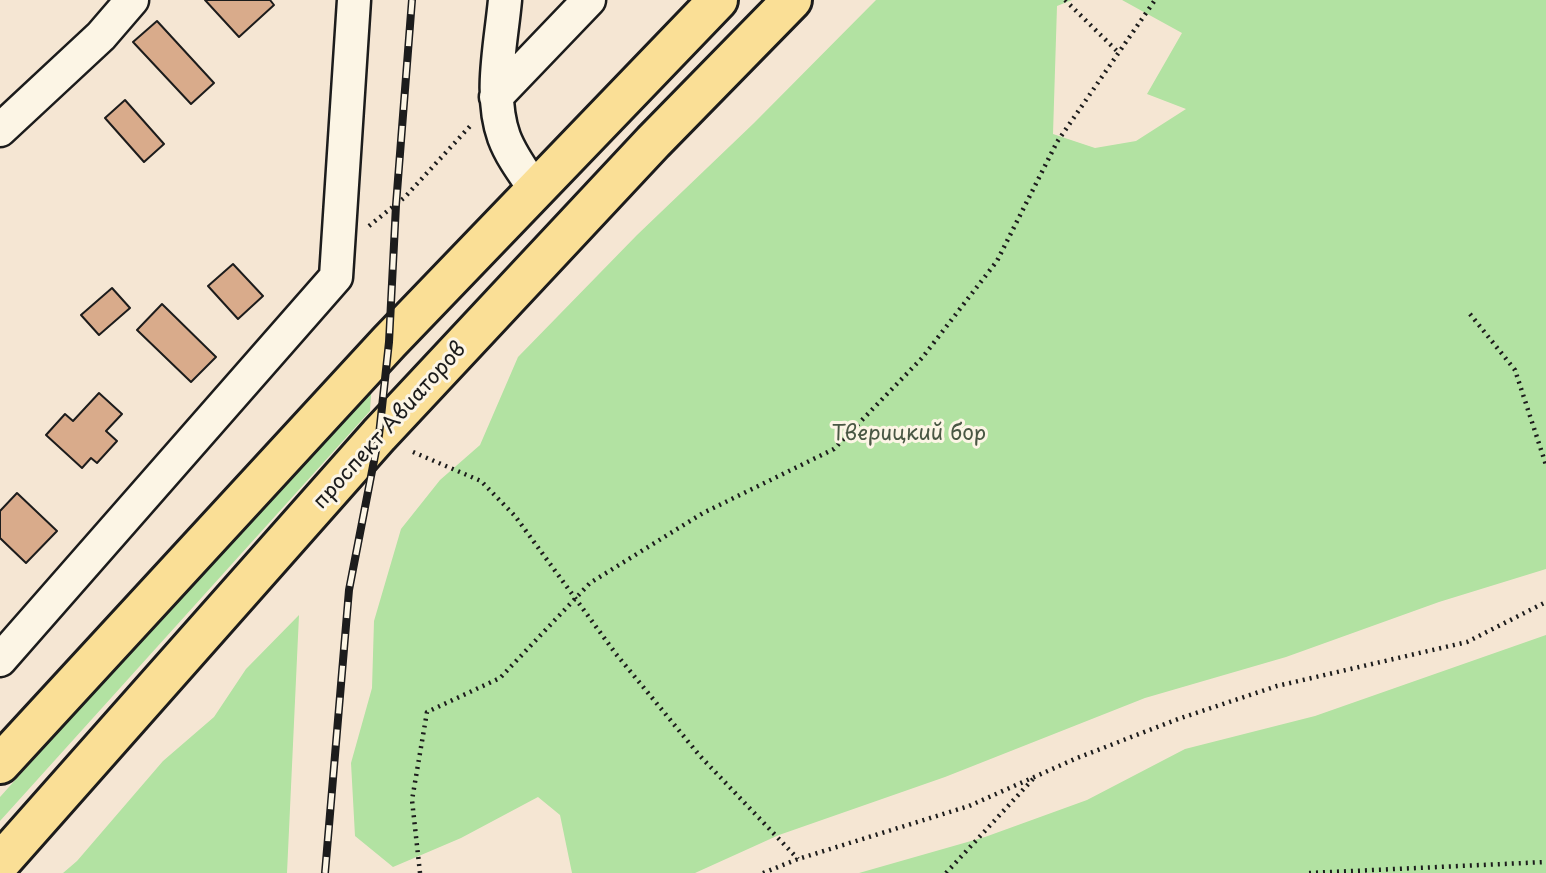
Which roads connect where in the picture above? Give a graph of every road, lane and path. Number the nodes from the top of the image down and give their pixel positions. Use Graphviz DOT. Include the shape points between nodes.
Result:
graph roads {
  1 [pos="132,0"];
  2 [pos="354,0"];
  3 [pos="505,0"];
  4 [pos="589,0"];
  5 [pos="718,0"];
  6 [pos="792,0"];
  7 [pos="1065,0"];
  8 [pos="1155,0"];
  9 [pos="1119,53"];
  10 [pos="496,97"];
  11 [pos="0,130"];
  12 [pos="535,189"];
  13 [pos="337,264"];
  14 [pos="1470,314"];
  15 [pos="413,452"];
  16 [pos="1546,465"];
  17 [pos="575,599"];
  18 [pos="1546,602"];
  19 [pos="0,660"];
  20 [pos="0,764"];
  21 [pos="1035,777"];
  22 [pos="797,859"];
  23 [pos="1546,862"];
  24 [pos="0,863"];
  25 [pos="420,873"];
  26 [pos="763,873"];
  27 [pos="946,873"];
  28 [pos="1309,873"];
  1 -- 11 [label="street" via="101,36"];
  2 -- 13 [label="street"];
  3 -- 10 [label="street"];
  4 -- 10 [label="street"];
  5 -- 12 [label="main road"];
  6 -- 24 [label="main road, проспект Авиаторов" via="379,435"];
  7 -- 9 [label="path"];
  8 -- 9 [label="path"];
  9 -- 17 [label="path" via="1057,142 997,261 922,358 834,449 703,513 590,583"];
  10 -- 12 [label="street" via="503,136"];
  10 -- 13 [label="path"];
  12 -- 20 [label="main road"];
  13 -- 19 [label="street"];
  14 -- 16 [label="path" via="1515,370"];
  15 -- 17 [label="path" via="481,481 515,516"];
  17 -- 22 [label="path" via="700,756"];
  17 -- 25 [label="path" via="500,678 427,712 412,800"];
  18 -- 21 [label="path" via="1467,642 1277,686 1178,719"];
  21 -- 22 [label="path" via="968,806"];
  21 -- 27 [label="path"];
  22 -- 26 [label="path"];
  23 -- 28 [label="path"];
}
